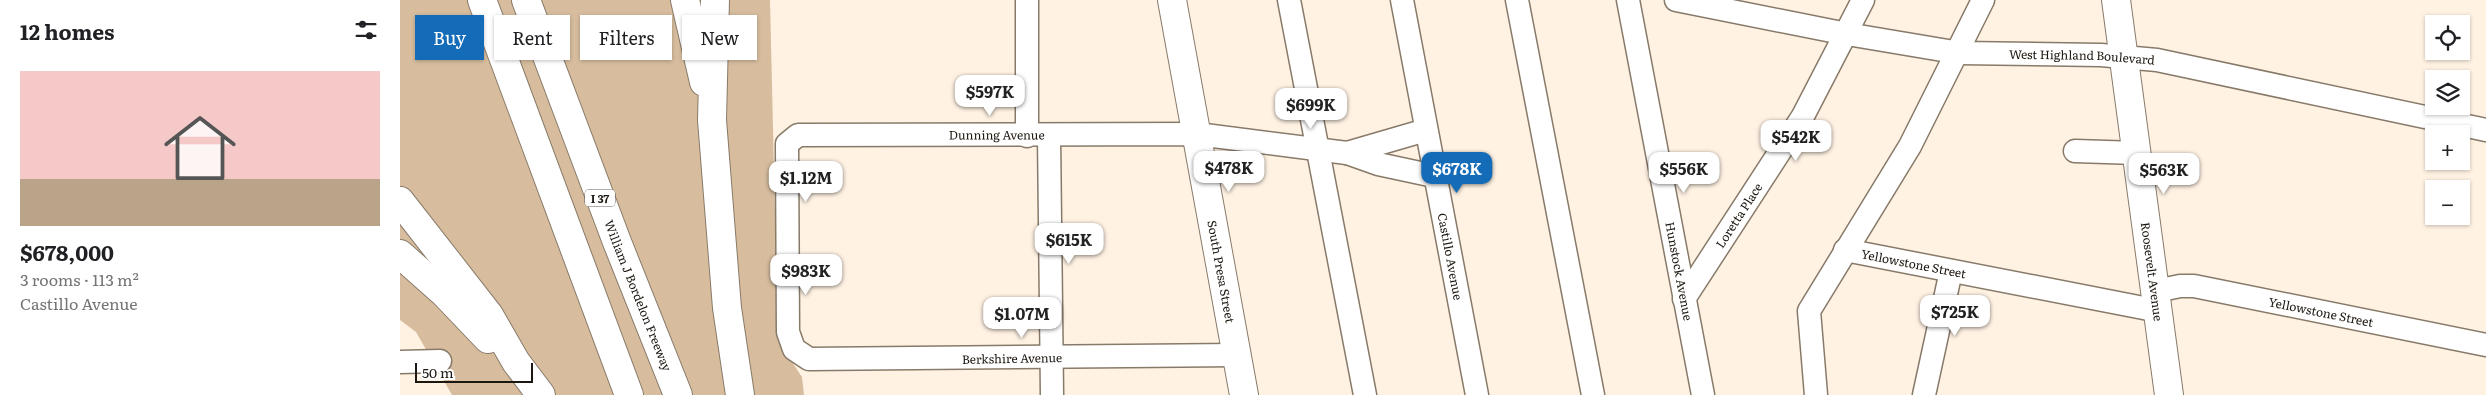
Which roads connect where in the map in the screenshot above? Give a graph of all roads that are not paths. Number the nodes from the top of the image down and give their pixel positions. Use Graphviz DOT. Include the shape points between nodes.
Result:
graph roads {
  1 [pos="482,0"];
  2 [pos="526,0"];
  3 [pos="685,0"];
  4 [pos="715,0"];
  5 [pos="1027,0"];
  6 [pos="1172,0"];
  7 [pos="1289,0"];
  8 [pos="1402,0"];
  9 [pos="1517,0"];
  10 [pos="1628,0"];
  11 [pos="1676,0"];
  12 [pos="1863,0"];
  13 [pos="1983,0"];
  14 [pos="2116,0"];
  15 [pos="1742,6"];
  16 [pos="1846,34"];
  17 [pos="1955,52"];
  18 [pos="2124,56"];
  19 [pos="712,120"];
  20 [pos="1426,130"];
  21 [pos="2486,130"];
  22 [pos="1197,134"];
  23 [pos="1038,136"];
  24 [pos="1318,150"];
  25 [pos="2075,151"];
  26 [pos="1347,153"];
  27 [pos="2137,153"];
  28 [pos="1434,176"];
  29 [pos="400,201"];
  30 [pos="1845,250"];
  31 [pos="400,254"];
  32 [pos="1951,271"];
  33 [pos="1684,299"];
  34 [pos="2157,301"];
  35 [pos="2486,344"];
  36 [pos="792,346"];
  37 [pos="1237,355"];
  38 [pos="1052,358"];
  39 [pos="440,361"];
  40 [pos="400,362"];
  41 [pos="516,362"];
  42 [pos="541,395"];
  43 [pos="629,395"];
  44 [pos="678,395"];
  45 [pos="740,395"];
  46 [pos="1052,395"];
  47 [pos="1244,395"];
  48 [pos="1365,395"];
  49 [pos="1477,395"];
  50 [pos="1593,395"];
  51 [pos="1703,395"];
  52 [pos="1816,395"];
  53 [pos="1924,395"];
  54 [pos="2169,395"];
  1 -- 43 [label="main road"];
  2 -- 44 [label="main road, William J Bordelon Freeway / I 37"];
  3 -- 19 [label="main road"];
  4 -- 19 [label="main road"];
  5 -- 23 [label="street"];
  6 -- 22 [label="main road, South Presa Street"];
  7 -- 24 [label="street"];
  8 -- 20 [label="street, Castillo Avenue"];
  9 -- 50 [label="street"];
  10 -- 33 [label="street, Hunstock Avenue"];
  11 -- 15 [label="street, West Highland Boulevard"];
  12 -- 16 [label="street, Loretta Place"];
  13 -- 17 [label="street"];
  14 -- 18 [label="main road, Roosevelt Avenue"];
  15 -- 16 [label="street, West Highland Boulevard"];
  16 -- 17 [label="street, West Highland Boulevard"];
  16 -- 33 [label="street, Loretta Place" via="1803,116"];
  17 -- 18 [label="street, West Highland Boulevard"];
  17 -- 30 [label="street" via="1910,146"];
  18 -- 21 [label="street, West Highland Boulevard" via="2158,60"];
  18 -- 27 [label="main road, Roosevelt Avenue"];
  19 -- 45 [label="main road" via="727,308"];
  20 -- 26 [label="street"];
  20 -- 28 [label="street, Castillo Avenue"];
  22 -- 23 [label="street, Dunning Avenue"];
  22 -- 24 [label="street, Dunning Avenue"];
  22 -- 37 [label="main road, South Presa Street"];
  23 -- 36 [label="street, Dunning Avenue" via="796,136 788,144 788,332"];
  23 -- 38 [label="street"];
  24 -- 26 [label="street, Dunning Avenue"];
  24 -- 48 [label="street"];
  25 -- 27 [label="street"];
  26 -- 28 [label="street" via="1378,164"];
  27 -- 34 [label="main road, Roosevelt Avenue"];
  28 -- 49 [label="street, Castillo Avenue"];
  29 -- 41 [label="main road" via="489,315"];
  30 -- 32 [label="street, Yellowstone Street"];
  30 -- 52 [label="street" via="1809,311"];
  31 -- 41 [label="main road"];
  32 -- 34 [label="street, Yellowstone Street"];
  32 -- 53 [label="street"];
  33 -- 51 [label="street, Hunstock Avenue"];
  34 -- 35 [label="street, Yellowstone Street" via="2180,286 2194,286"];
  34 -- 54 [label="main road, Roosevelt Avenue"];
  36 -- 38 [label="street, Berkshire Avenue" via="800,354 821,360"];
  37 -- 38 [label="street, Berkshire Avenue"];
  37 -- 47 [label="main road, South Presa Street"];
  38 -- 46 [label="street"];
  39 -- 40 [label="street"];
  41 -- 42 [label="main road"];
}
